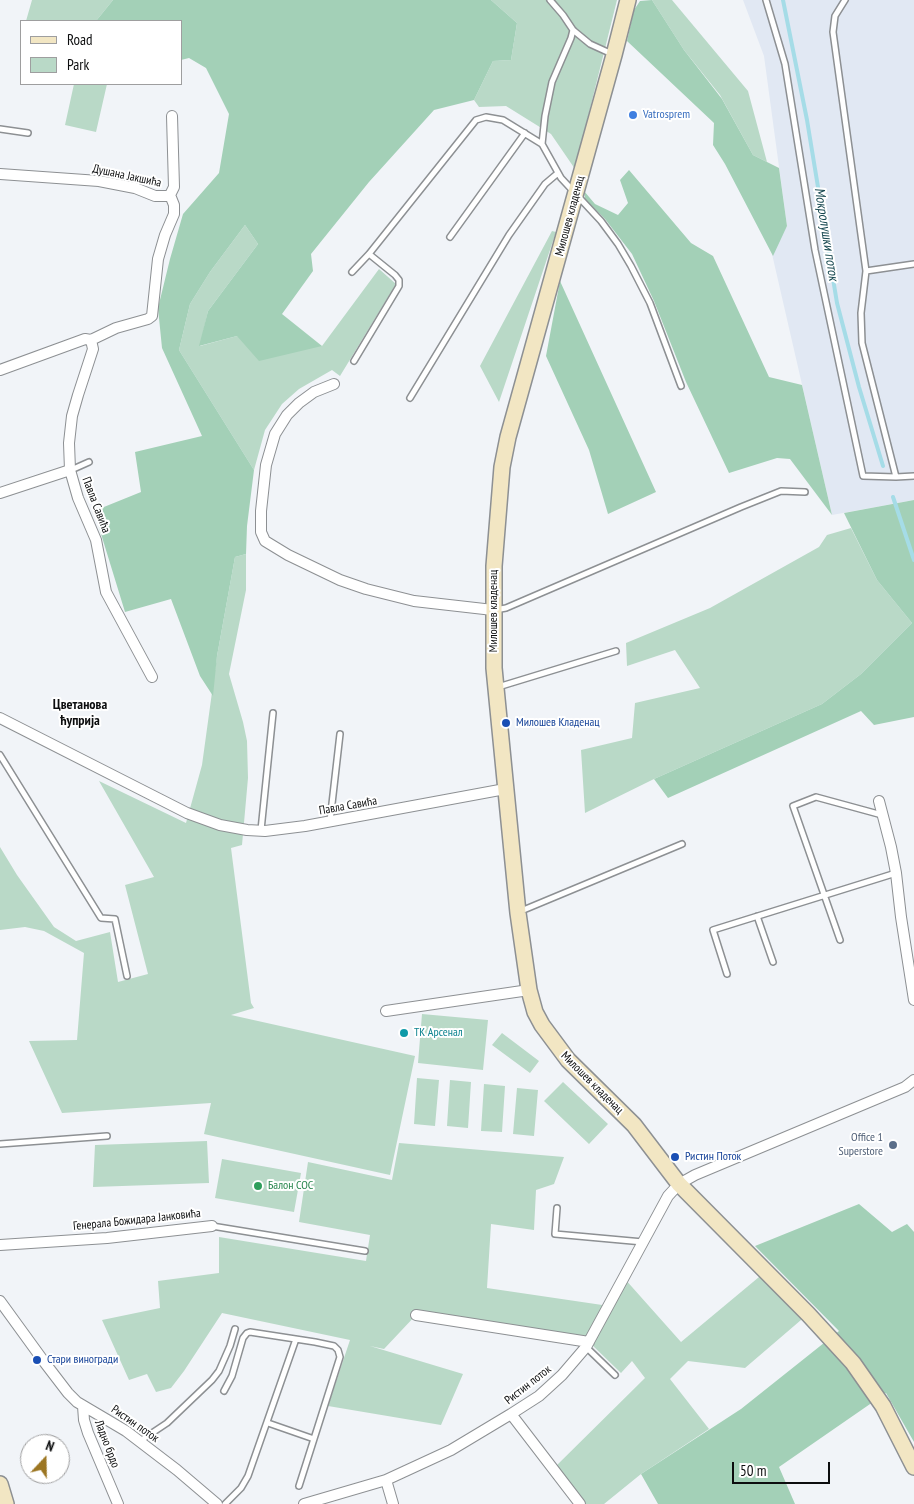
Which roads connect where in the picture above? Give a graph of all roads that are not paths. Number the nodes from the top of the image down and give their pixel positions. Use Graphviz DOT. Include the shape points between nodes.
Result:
graph roads {
  1 [pos="550,0"];
  2 [pos="628,0"];
  3 [pos="766,0"];
  4 [pos="844,0"];
  5 [pos="573,30"];
  6 [pos="614,55"];
  7 [pos="172,116"];
  8 [pos="0,129"];
  9 [pos="28,132"];
  10 [pos="525,133"];
  11 [pos="542,144"];
  12 [pos="558,173"];
  13 [pos="0,174"];
  14 [pos="170,195"];
  15 [pos="576,195"];
  16 [pos="450,237"];
  17 [pos="369,254"];
  18 [pos="914,264"];
  19 [pos="866,271"];
  20 [pos="352,272"];
  21 [pos="91,340"];
  22 [pos="354,361"];
  23 [pos="0,370"];
  24 [pos="334,384"];
  25 [pos="681,386"];
  26 [pos="410,398"];
  27 [pos="89,462"];
  28 [pos="70,470"];
  29 [pos="914,476"];
  30 [pos="896,478"];
  31 [pos="805,492"];
  32 [pos="0,493"];
  33 [pos="493,610"];
  34 [pos="616,651"];
  35 [pos="152,678"];
  36 [pos="496,688"];
  37 [pos="273,713"];
  38 [pos="0,718"];
  39 [pos="340,734"];
  40 [pos="0,756"];
  41 [pos="505,789"];
  42 [pos="879,801"];
  43 [pos="883,815"];
  44 [pos="330,822"];
  45 [pos="261,831"];
  46 [pos="682,844"];
  47 [pos="896,873"];
  48 [pos="824,894"];
  49 [pos="518,913"];
  50 [pos="757,916"];
  51 [pos="840,940"];
  52 [pos="773,962"];
  53 [pos="727,974"];
  54 [pos="127,976"];
  55 [pos="529,990"];
  56 [pos="914,1000"];
  57 [pos="386,1011"];
  58 [pos="914,1080"];
  59 [pos="107,1136"];
  60 [pos="0,1144"];
  61 [pos="679,1184"];
  62 [pos="557,1208"];
  63 [pos="212,1226"];
  64 [pos="643,1242"];
  65 [pos="0,1245"];
  66 [pos="365,1251"];
  67 [pos="0,1301"];
  68 [pos="416,1315"];
  69 [pos="235,1329"];
  70 [pos="296,1339"];
  71 [pos="588,1344"];
  72 [pos="615,1375"];
  73 [pos="224,1391"];
  74 [pos="83,1406"];
  75 [pos="511,1414"];
  76 [pos="268,1423"];
  77 [pos="314,1439"];
  78 [pos="139,1441"];
  79 [pos="914,1467"];
  80 [pos="386,1480"];
  81 [pos="0,1484"];
  82 [pos="299,1486"];
  83 [pos="6,1504"];
  84 [pos="118,1504"];
  85 [pos="216,1504"];
  86 [pos="226,1504"];
  87 [pos="304,1504"];
  88 [pos="392,1504"];
  89 [pos="580,1504"];
  1 -- 5 [label="lane"];
  2 -- 6 [label="street, Милошев кладенац"];
  3 -- 30 [label="lane" via="785,64 815,250 863,476"];
  4 -- 19 [label="lane" via="835,16 833,32"];
  5 -- 6 [label="lane" via="590,44"];
  5 -- 11 [label="lane" via="552,82"];
  6 -- 15 [label="street, Милошев кладенац"];
  7 -- 14 [label="street, Душана Јакшића" via="174,188"];
  8 -- 9 [label="lane"];
  10 -- 11 [label="lane"];
  10 -- 16 [label="lane"];
  10 -- 17 [label="lane" via="503,120 486,117 476,120"];
  11 -- 12 [label="lane"];
  12 -- 15 [label="lane"];
  12 -- 26 [label="lane" via="545,184 509,235"];
  13 -- 14 [label="street, Душана Јакшића" via="99,181 135,188 155,196"];
  14 -- 21 [label="street" via="174,214 158,259 152,316"];
  15 -- 25 [label="lane" via="601,221 632,266 650,303"];
  15 -- 33 [label="street, Милошев кладенац" via="504,451 496,529"];
  17 -- 20 [label="lane"];
  17 -- 22 [label="lane" via="395,275 399,286"];
  18 -- 19 [label="lane"];
  19 -- 30 [label="lane" via="861,313 862,343"];
  21 -- 23 [label="street" via="85,339"];
  21 -- 28 [label="street, Павла Савића" via="93,349 72,416 68,443"];
  24 -- 33 [label="street" via="314,392 299,403 275,434 266,465 262,537 288,555 366,590 414,601"];
  27 -- 28 [label="lane"];
  28 -- 32 [label="street"];
  28 -- 35 [label="street, Павла Савића" via="96,540 106,592"];
  29 -- 30 [label="lane"];
  31 -- 33 [label="lane" via="773,494 506,608"];
  33 -- 36 [label="street, Милошев кладенац"];
  34 -- 36 [label="lane"];
  36 -- 41 [label="street, Милошев кладенац"];
  37 -- 45 [label="lane"];
  38 -- 45 [label="street, Павла Савића" via="196,816"];
  39 -- 44 [label="lane"];
  40 -- 54 [label="lane" via="101,918 115,919"];
  41 -- 44 [label="street, Павла Савића"];
  41 -- 49 [label="street, Милошев кладенац"];
  42 -- 43 [label="street"];
  43 -- 47 [label="street"];
  43 -- 48 [label="lane" via="816,797 793,806"];
  44 -- 45 [label="street, Павла Савића"];
  46 -- 49 [label="lane"];
  47 -- 48 [label="lane"];
  47 -- 56 [label="street"];
  48 -- 50 [label="lane"];
  48 -- 51 [label="lane"];
  49 -- 55 [label="street, Милошев кладенац"];
  50 -- 52 [label="lane"];
  50 -- 53 [label="lane" via="713,930"];
  55 -- 57 [label="street"];
  55 -- 61 [label="street, Милошев кладенац" via="535,1012 557,1048 634,1125"];
  58 -- 61 [label="street" via="905,1087"];
  59 -- 60 [label="lane"];
  61 -- 64 [label="street, Ристин поток" via="672,1190"];
  61 -- 79 [label="street, Милошев кладенац" via="853,1363 883,1406"];
  62 -- 64 [label="lane" via="555,1234"];
  63 -- 65 [label="street, Генерала Божидара Јанковића" via="107,1238"];
  63 -- 66 [label="lane, Генерала Божидара Јанковића"];
  64 -- 71 [label="street, Ристин поток"];
  67 -- 74 [label="street" via="68,1393"];
  68 -- 71 [label="street"];
  69 -- 78 [label="lane" via="212,1380 168,1422"];
  70 -- 73 [label="lane" via="247,1333"];
  70 -- 76 [label="lane"];
  70 -- 77 [label="lane" via="334,1346 340,1353"];
  71 -- 72 [label="lane"];
  71 -- 75 [label="street, Ристин поток" via="562,1375"];
  74 -- 78 [label="street, Ристин поток"];
  74 -- 84 [label="street, Ладно брдо" via="88,1433"];
  75 -- 80 [label="street, Ристин поток" via="451,1450"];
  75 -- 89 [label="street"];
  76 -- 77 [label="lane"];
  76 -- 86 [label="lane" via="248,1476"];
  77 -- 82 [label="lane"];
  78 -- 85 [label="street, Ристин поток"];
  80 -- 87 [label="street, Ристин поток"];
  80 -- 88 [label="street"];
  81 -- 83 [label="street"];
}
